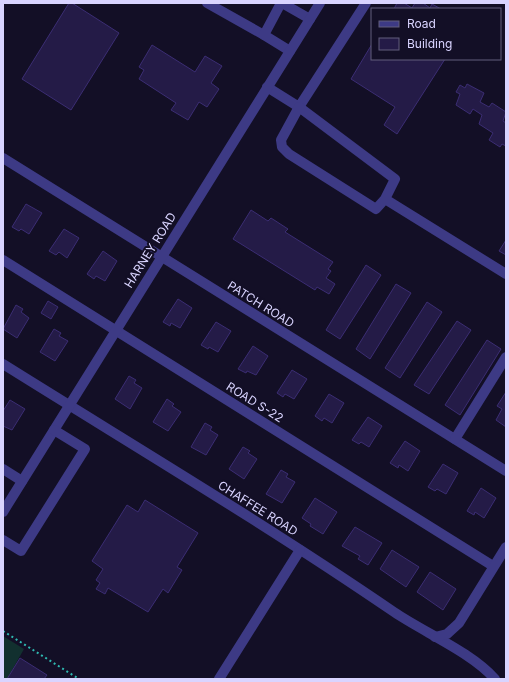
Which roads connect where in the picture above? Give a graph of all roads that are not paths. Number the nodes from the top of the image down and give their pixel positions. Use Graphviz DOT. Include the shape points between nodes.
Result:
graph roads {
  1 [pos="207,3"];
  2 [pos="281,3"];
  3 [pos="320,3"];
  4 [pos="366,3"];
  5 [pos="292,6"];
  6 [pos="310,19"];
  7 [pos="264,35"];
  8 [pos="290,51"];
  9 [pos="267,87"];
  10 [pos="299,107"];
  11 [pos="3,158"];
  12 [pos="385,199"];
  13 [pos="160,257"];
  14 [pos="3,260"];
  15 [pos="506,274"];
  16 [pos="116,330"];
  17 [pos="506,357"];
  18 [pos="3,364"];
  19 [pos="69,405"];
  20 [pos="54,430"];
  21 [pos="455,439"];
  22 [pos="3,469"];
  23 [pos="506,471"];
  24 [pos="22,481"];
  25 [pos="3,512"];
  26 [pos="3,540"];
  27 [pos="506,546"];
  28 [pos="300,550"];
  29 [pos="493,566"];
  30 [pos="435,637"];
  31 [pos="219,679"];
  32 [pos="495,679"];
  1 -- 7 [label="street"];
  2 -- 5 [label="street"];
  2 -- 7 [label="street"];
  3 -- 6 [label="street, HARNEY ROAD"];
  4 -- 10 [label="street"];
  5 -- 6 [label="street"];
  6 -- 8 [label="street, HARNEY ROAD"];
  7 -- 8 [label="street"];
  8 -- 9 [label="street, HARNEY ROAD"];
  9 -- 10 [label="street"];
  9 -- 13 [label="street, HARNEY ROAD"];
  10 -- 12 [label="street" via="395,180"];
  10 -- 12 [label="street" via="281,140 282,147 376,209"];
  11 -- 13 [label="street, PATCH ROAD"];
  12 -- 15 [label="street"];
  13 -- 16 [label="street, HARNEY ROAD"];
  13 -- 21 [label="street, PATCH ROAD"];
  14 -- 16 [label="street, ROAD S-22"];
  16 -- 19 [label="street, HARNEY ROAD"];
  16 -- 29 [label="street, ROAD S-22"];
  17 -- 21 [label="street"];
  18 -- 19 [label="street, CHAFFEE ROAD"];
  19 -- 20 [label="street, HARNEY ROAD"];
  19 -- 28 [label="street, CHAFFEE ROAD"];
  20 -- 24 [label="street, HARNEY ROAD"];
  20 -- 26 [label="street" via="85,449 21,551"];
  21 -- 23 [label="street, PATCH ROAD"];
  22 -- 24 [label="street"];
  24 -- 25 [label="street, HARNEY ROAD"];
  27 -- 29 [label="street"];
  28 -- 30 [label="street, CHAFFEE ROAD"];
  28 -- 31 [label="street"];
  29 -- 30 [label="street" via="459,623 447,634"];
  30 -- 32 [label="street, CHAFFEE ROAD" via="478,664"];
}
